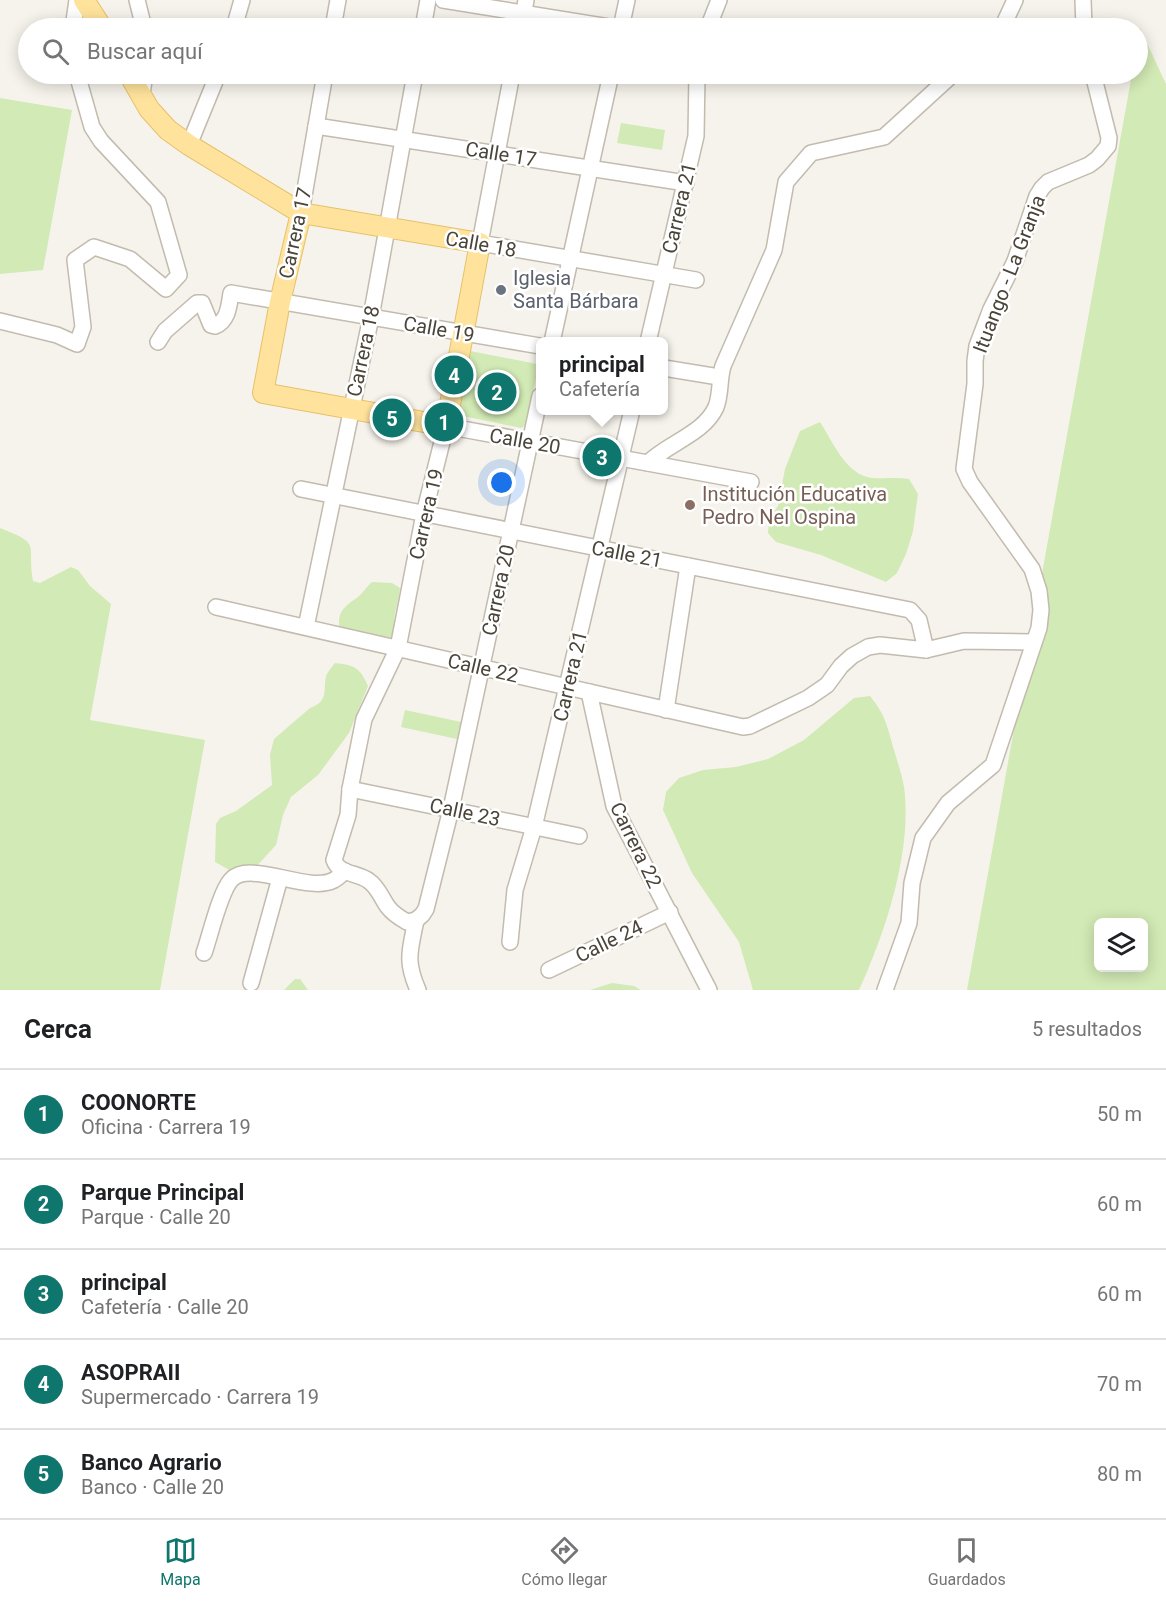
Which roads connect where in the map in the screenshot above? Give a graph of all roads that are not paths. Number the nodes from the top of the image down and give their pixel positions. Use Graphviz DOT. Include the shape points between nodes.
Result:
graph roads {
  1 [pos="77,0"];
  2 [pos="84,0"];
  3 [pos="137,0"];
  4 [pos="242,0"];
  5 [pos="338,0"];
  6 [pos="428,0"];
  7 [pos="443,0"];
  8 [pos="627,0"];
  9 [pos="719,0"];
  10 [pos="1016,0"];
  11 [pos="1083,0"];
  12 [pos="524,14"];
  13 [pos="75,18"];
  14 [pos="96,18"];
  15 [pos="142,18"];
  16 [pos="237,18"];
  17 [pos="335,18"];
  18 [pos="425,18"];
  19 [pos="550,18"];
  20 [pos="623,18"];
  21 [pos="712,18"];
  22 [pos="1007,18"];
  23 [pos="1084,18"];
  24 [pos="80,84"];
  25 [pos="136,84"];
  26 [pos="143,84"];
  27 [pos="214,84"];
  28 [pos="323,84"];
  29 [pos="413,84"];
  30 [pos="510,84"];
  31 [pos="609,84"];
  32 [pos="697,84"];
  33 [pos="942,84"];
  34 [pos="1096,84"];
  35 [pos="142,93"];
  36 [pos="316,126"];
  37 [pos="403,139"];
  38 [pos="189,145"];
  39 [pos="497,154"];
  40 [pos="590,168"];
  41 [pos="686,183"];
  42 [pos="301,213"];
  43 [pos="387,228"];
  44 [pos="480,243"];
  45 [pos="571,259"];
  46 [pos="664,275"];
  47 [pos="696,280"];
  48 [pos="280,302"];
  49 [pos="371,317"];
  50 [pos="0,321"];
  51 [pos="464,333"];
  52 [pos="553,337"];
  53 [pos="649,337"];
  54 [pos="158,342"];
  55 [pos="536,345"];
  56 [pos="668,369"];
  57 [pos="719,377"];
  58 [pos="263,393"];
  59 [pos="351,409"];
  60 [pos="536,415"];
  61 [pos="631,415"];
  62 [pos="446,426"];
  63 [pos="531,442"];
  64 [pos="621,458"];
  65 [pos="648,463"];
  66 [pos="751,482"];
  67 [pos="302,489"];
  68 [pos="333,495"];
  69 [pos="424,514"];
  70 [pos="511,531"];
  71 [pos="600,548"];
  72 [pos="688,566"];
  73 [pos="216,607"];
  74 [pos="306,627"];
  75 [pos="1034,642"];
  76 [pos="398,648"];
  77 [pos="926,650"];
  78 [pos="482,668"];
  79 [pos="567,687"];
  80 [pos="588,692"];
  81 [pos="666,710"];
  82 [pos="350,789"];
  83 [pos="451,809"];
  84 [pos="534,827"];
  85 [pos="579,836"];
  86 [pos="345,871"];
  87 [pos="280,878"];
  88 [pos="670,912"];
  89 [pos="416,920"];
  90 [pos="510,942"];
  91 [pos="204,953"];
  92 [pos="549,970"];
  93 [pos="251,983"];
  94 [pos="418,990"];
  95 [pos="709,990"];
  96 [pos="885,990"];
  1 -- 13 [label="street"];
  2 -- 14 [label="main road"];
  3 -- 15 [label="street"];
  4 -- 16 [label="street"];
  5 -- 17 [label="street"];
  6 -- 18 [label="street"];
  7 -- 12 [label="street"];
  8 -- 20 [label="street"];
  9 -- 21 [label="street"];
  10 -- 22 [label="street"];
  11 -- 23 [label="street"];
  12 -- 19 [label="street"];
  24 -- 50 [label="street" via="92,127 101,141 158,202 179,275 165,289 130,260 94,247 75,260 83,327 77,344 57,334"];
  25 -- 35 [label="main road"];
  26 -- 35 [label="street"];
  27 -- 38 [label="street"];
  28 -- 36 [label="street, Carrera 17"];
  29 -- 37 [label="street, Carrera 18"];
  30 -- 39 [label="street, Carrera 19"];
  31 -- 40 [label="street"];
  32 -- 41 [label="street, Carrera 21" via="696,136"];
  33 -- 57 [label="street" via="884,137 811,153 786,182 774,250"];
  34 -- 75 [label="street, Ituango - La Granja" via="1108,146 1089,165 1048,182 1037,196 1015,261 977,346 975,361 964,469 1037,580 1041,610"];
  35 -- 38 [label="main road" via="158,120"];
  36 -- 37 [label="street, Calle 17"];
  36 -- 42 [label="street, Carrera 17"];
  37 -- 39 [label="street, Calle 17"];
  37 -- 43 [label="street, Carrera 18"];
  38 -- 42 [label="main road"];
  39 -- 40 [label="street, Calle 17"];
  39 -- 44 [label="street, Carrera 19"];
  40 -- 41 [label="street, Calle 17"];
  40 -- 45 [label="street"];
  41 -- 46 [label="street, Carrera 21"];
  42 -- 43 [label="main road, Calle 18"];
  42 -- 48 [label="main road, Carrera 17"];
  43 -- 44 [label="main road, Calle 18"];
  43 -- 49 [label="street, Carrera 18"];
  44 -- 45 [label="street, Calle 18"];
  44 -- 51 [label="main road, Carrera 19"];
  45 -- 46 [label="street, Calle 18"];
  45 -- 52 [label="street"];
  46 -- 47 [label="street, Calle 18"];
  46 -- 53 [label="street, Carrera 21"];
  48 -- 49 [label="street, Calle 19"];
  48 -- 54 [label="street, Calle 19" via="231,293 223,322 215,326 201,303 192,304"];
  48 -- 58 [label="main road, Carrera 17"];
  49 -- 51 [label="street, Calle 19"];
  49 -- 59 [label="street, Carrera 18"];
  51 -- 55 [label="street, Calle 19"];
  51 -- 62 [label="main road, Carrera 19"];
  56 -- 57 [label="street"];
  57 -- 65 [label="street" via="717,404 711,417"];
  58 -- 59 [label="main road, Calle 20"];
  59 -- 62 [label="main road, Calle 20"];
  59 -- 68 [label="street, Carrera 18"];
  60 -- 63 [label="street, Carrera 20"];
  61 -- 64 [label="street, Carrera 21"];
  62 -- 63 [label="street, Calle 20"];
  62 -- 69 [label="street, Carrera 19"];
  63 -- 64 [label="street, Calle 20"];
  63 -- 70 [label="street, Carrera 20"];
  64 -- 65 [label="street, Calle 20"];
  64 -- 71 [label="street, Carrera 21"];
  65 -- 66 [label="street, Calle 20"];
  67 -- 68 [label="street, Calle 21"];
  68 -- 69 [label="street, Calle 21"];
  68 -- 74 [label="street, Carrera 18"];
  69 -- 70 [label="street, Calle 21"];
  69 -- 76 [label="street, Carrera 19"];
  70 -- 71 [label="street, Calle 21"];
  70 -- 78 [label="street, Carrera 20"];
  71 -- 72 [label="street, Calle 21"];
  71 -- 79 [label="street, Carrera 21"];
  72 -- 77 [label="street, Calle 21" via="910,610 919,620"];
  72 -- 81 [label="street"];
  73 -- 74 [label="street, Calle 22"];
  74 -- 76 [label="street, Calle 22"];
  75 -- 77 [label="street" via="964,641"];
  75 -- 96 [label="street, Ituango - La Granja" via="993,765 948,803 923,838 912,883 909,923"];
  76 -- 78 [label="street, Calle 22"];
  76 -- 82 [label="street, Carrera 19" via="364,718"];
  77 -- 81 [label="street, Calle 22" via="868,647 852,656 827,685 808,698 750,726"];
  78 -- 79 [label="street, Calle 22"];
  78 -- 83 [label="street, Carrera 20"];
  79 -- 80 [label="street, Calle 22"];
  79 -- 84 [label="street, Carrera 21"];
  80 -- 81 [label="street, Calle 22"];
  80 -- 88 [label="street, Carrera 22" via="614,806"];
  82 -- 83 [label="street, Calle 23"];
  82 -- 86 [label="street, Carrera 19" via="348,814 334,860"];
  83 -- 84 [label="street, Calle 23"];
  83 -- 89 [label="street, Carrera 20" via="426,909"];
  84 -- 85 [label="street, Calle 23"];
  84 -- 90 [label="street, Carrera 21" via="515,890"];
  86 -- 87 [label="street" via="323,884"];
  86 -- 89 [label="street" via="368,880 398,916 407,922"];
  87 -- 91 [label="street" via="252,873 231,880"];
  87 -- 93 [label="street"];
  88 -- 92 [label="street, Calle 24"];
  88 -- 95 [label="street, Carrera 22"];
  89 -- 94 [label="street, Carrera 20" via="408,957"];
}
